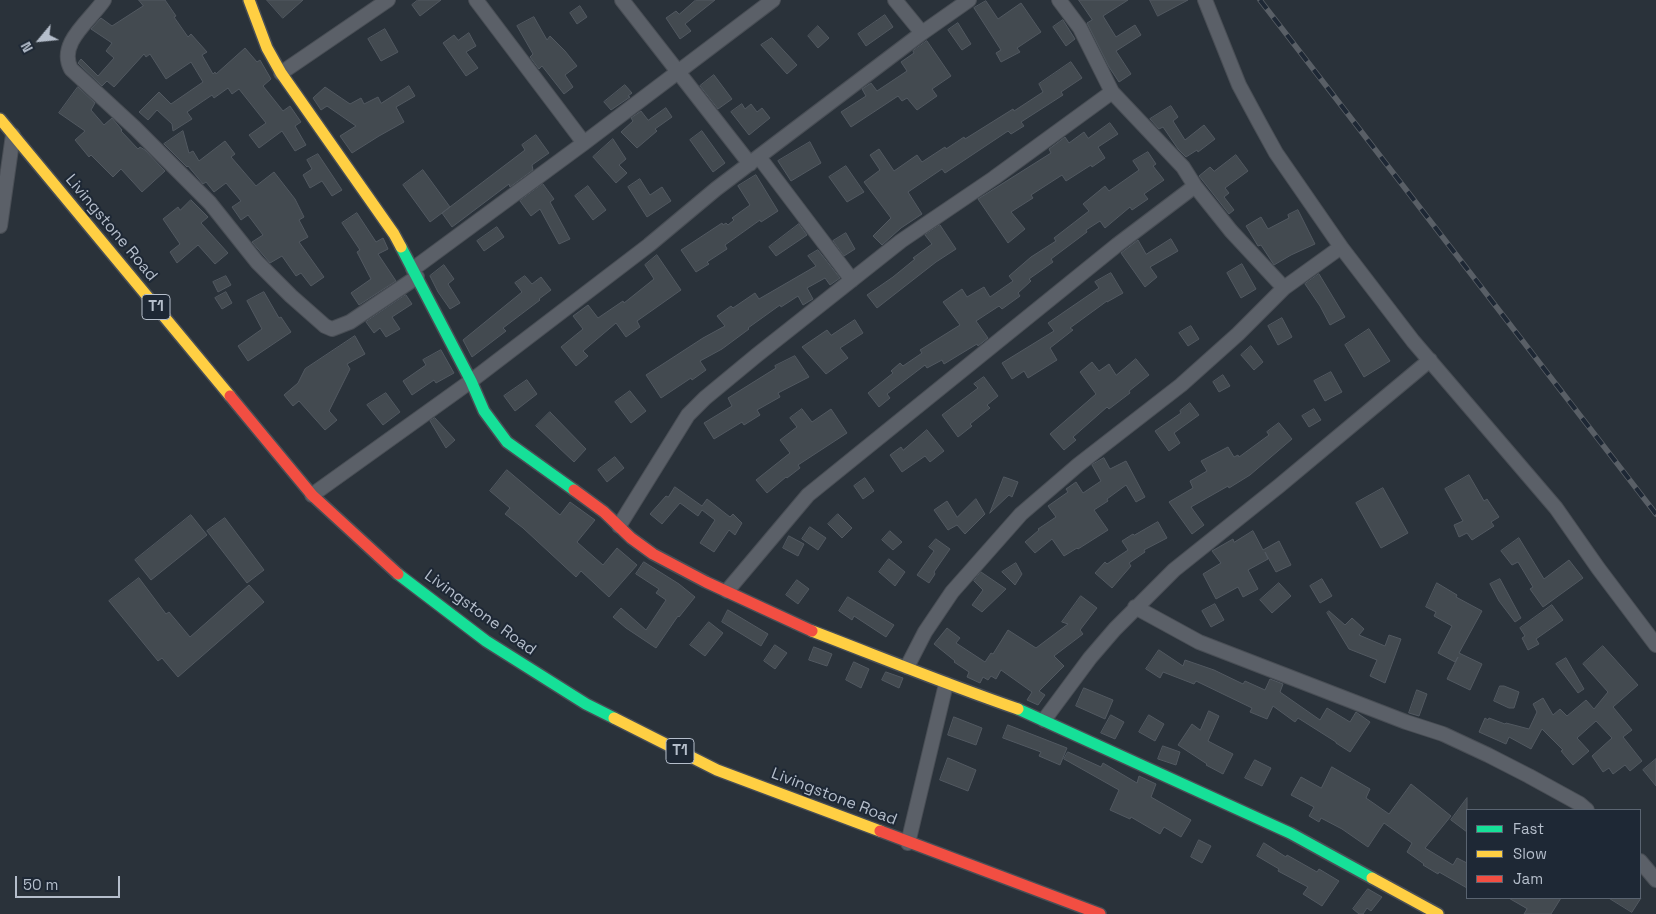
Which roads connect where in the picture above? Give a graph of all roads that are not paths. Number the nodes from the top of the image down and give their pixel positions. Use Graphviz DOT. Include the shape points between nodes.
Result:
graph roads {
  1 [pos="104,0"];
  2 [pos="249,0"];
  3 [pos="388,0"];
  4 [pos="476,0"];
  5 [pos="622,0"];
  6 [pos="773,0"];
  7 [pos="895,0"];
  8 [pos="969,0"];
  9 [pos="1059,0"];
  10 [pos="1206,0"];
  11 [pos="922,33"];
  12 [pos="677,72"];
  13 [pos="281,73"];
  14 [pos="1112,92"];
  15 [pos="0,119"];
  16 [pos="13,135"];
  17 [pos="584,143"];
  18 [pos="754,160"];
  19 [pos="1195,186"];
  20 [pos="0,226"];
  21 [pos="1341,247"];
  22 [pos="415,273"];
  23 [pos="852,280"];
  24 [pos="1284,288"];
  25 [pos="1430,360"];
  26 [pos="471,381"];
  27 [pos="312,495"];
  28 [pos="618,526"];
  29 [pos="727,591"];
  30 [pos="1135,607"];
  31 [pos="1656,645"];
  32 [pos="907,667"];
  33 [pos="946,684"];
  34 [pos="1044,720"];
  35 [pos="1586,809"];
  36 [pos="908,843"];
  37 [pos="1641,862"];
  38 [pos="1656,880"];
  39 [pos="1100,914"];
  40 [pos="1438,914"];
  1 -- 22 [label="street" via="71,41 67,62 71,69 210,203 257,262 325,326 332,330 350,322"];
  2 -- 13 [label="main road" via="267,48"];
  3 -- 13 [label="street"];
  4 -- 17 [label="street"];
  5 -- 12 [label="street"];
  6 -- 12 [label="street"];
  7 -- 11 [label="street"];
  8 -- 11 [label="street"];
  9 -- 14 [label="street" via="1080,28"];
  10 -- 21 [label="street" via="1239,85 1260,124 1276,153"];
  11 -- 18 [label="street"];
  12 -- 17 [label="street"];
  12 -- 18 [label="street"];
  13 -- 22 [label="main road" via="346,168 383,215"];
  14 -- 19 [label="street" via="1183,167"];
  14 -- 23 [label="street"];
  15 -- 16 [label="main road, Livingstone Road / T1"];
  16 -- 20 [label="street"];
  16 -- 27 [label="main road, Livingstone Road / T1"];
  17 -- 22 [label="street"];
  18 -- 23 [label="street"];
  18 -- 26 [label="street"];
  19 -- 24 [label="street"];
  19 -- 29 [label="street" via="1117,244 808,495"];
  21 -- 24 [label="street"];
  21 -- 25 [label="street"];
  22 -- 26 [label="main road"];
  23 -- 28 [label="street" via="688,415"];
  24 -- 32 [label="street" via="1181,385 1021,514 952,592 925,632"];
  25 -- 30 [label="street" via="1174,570"];
  25 -- 31 [label="street" via="1556,508"];
  26 -- 27 [label="street"];
  26 -- 28 [label="main road" via="484,412 507,442 604,512"];
  27 -- 36 [label="main road, Livingstone Road / T1" via="389,568 486,641 586,704 717,770"];
  28 -- 29 [label="main road" via="653,554"];
  29 -- 32 [label="main road" via="801,627"];
  30 -- 34 [label="street" via="1090,658"];
  30 -- 35 [label="street" via="1200,642 1461,742"];
  32 -- 33 [label="main road"];
  33 -- 34 [label="main road"];
  33 -- 36 [label="street"];
  34 -- 40 [label="main road" via="1290,833"];
  36 -- 39 [label="main road, Livingstone Road / T1"];
  37 -- 38 [label="street"];
}
